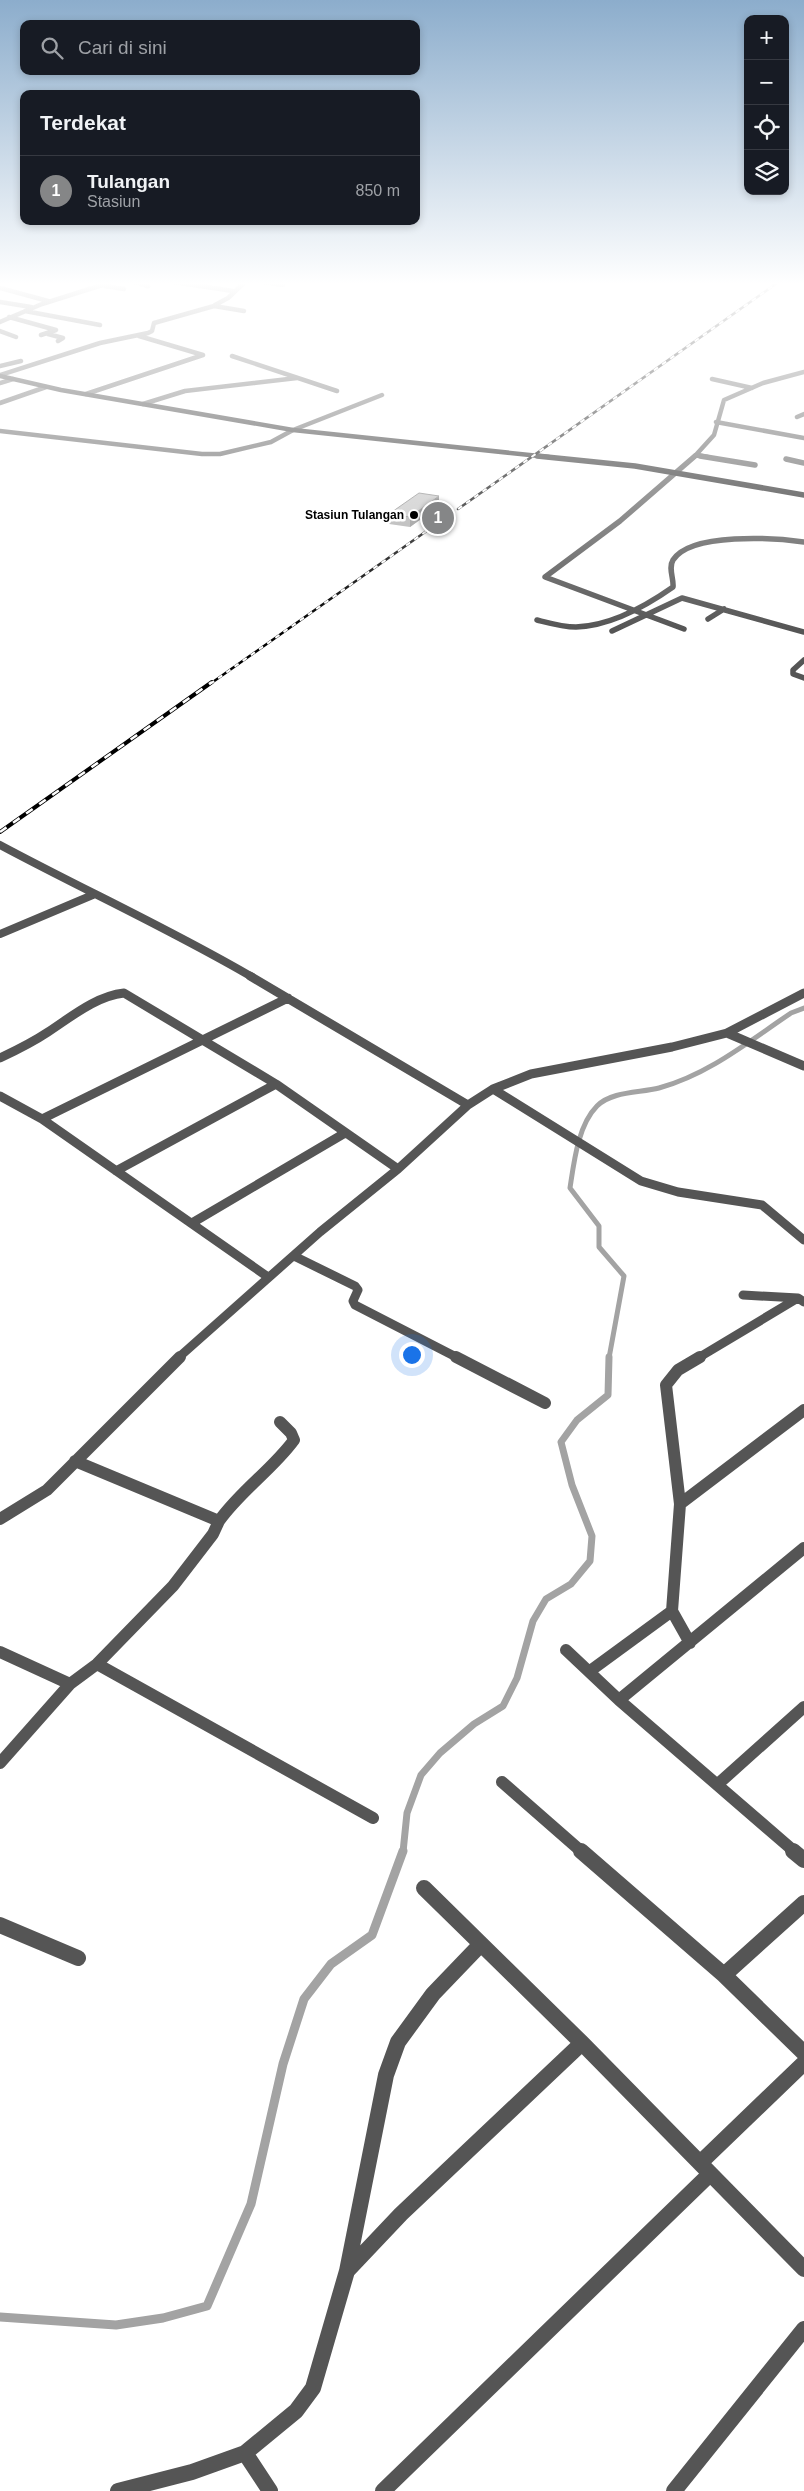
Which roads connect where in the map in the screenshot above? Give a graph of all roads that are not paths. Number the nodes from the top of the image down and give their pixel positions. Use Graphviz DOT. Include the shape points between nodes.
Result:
graph roads {
  1 [pos="17,397"];
  2 [pos="105,397"];
  3 [pos="165,397"];
  4 [pos="376,397"];
  5 [pos="730,397"];
  6 [pos="0,403"];
  7 [pos="143,404"];
  8 [pos="804,414"];
  9 [pos="797,417"];
  10 [pos="716,422"];
  11 [pos="293,430"];
  12 [pos="0,431"];
  13 [pos="804,438"];
  14 [pos="696,455"];
  15 [pos="786,459"];
  16 [pos="804,463"];
  17 [pos="755,465"];
  18 [pos="678,473"];
  19 [pos="804,495"];
  20 [pos="804,542"];
  21 [pos="724,609"];
  22 [pos="630,611"];
  23 [pos="642,615"];
  24 [pos="708,619"];
  25 [pos="537,620"];
  26 [pos="684,629"];
  27 [pos="612,631"];
  28 [pos="804,632"];
  29 [pos="804,660"];
  30 [pos="804,678"];
  31 [pos="0,845"];
  32 [pos="94,894"];
  33 [pos="0,934"];
  34 [pos="802,996"];
  35 [pos="288,998"];
  36 [pos="727,1032"];
  37 [pos="201,1040"];
  38 [pos="0,1058"];
  39 [pos="804,1066"];
  40 [pos="276,1084"];
  41 [pos="493,1089"];
  42 [pos="0,1096"];
  43 [pos="468,1105"];
  44 [pos="42,1120"];
  45 [pos="345,1133"];
  46 [pos="398,1169"];
  47 [pos="116,1171"];
  48 [pos="192,1224"];
  49 [pos="804,1240"];
  50 [pos="294,1256"];
  51 [pos="268,1277"];
  52 [pos="743,1296"];
  53 [pos="801,1300"];
  54 [pos="545,1403"];
  55 [pos="804,1410"];
  56 [pos="280,1422"];
  57 [pos="75,1461"];
  58 [pos="680,1504"];
  59 [pos="0,1519"];
  60 [pos="219,1521"];
  61 [pos="804,1548"];
  62 [pos="672,1611"];
  63 [pos="690,1643"];
  64 [pos="566,1650"];
  65 [pos="0,1652"];
  66 [pos="96,1664"];
  67 [pos="590,1671"];
  68 [pos="70,1684"];
  69 [pos="619,1700"];
  70 [pos="804,1707"];
  71 [pos="0,1764"];
  72 [pos="502,1782"];
  73 [pos="718,1784"];
  74 [pos="373,1818"];
  75 [pos="804,1860"];
  76 [pos="424,1888"];
  77 [pos="804,1903"];
  78 [pos="0,1925"];
  79 [pos="481,1944"];
  80 [pos="78,1958"];
  81 [pos="724,1975"];
  82 [pos="582,2043"];
  83 [pos="804,2053"];
  84 [pos="804,2063"];
  85 [pos="705,2169"];
  86 [pos="804,2269"];
  87 [pos="347,2271"];
  88 [pos="804,2329"];
  89 [pos="245,2453"];
  90 [pos="118,2491"];
  91 [pos="270,2491"];
  92 [pos="382,2491"];
  93 [pos="674,2491"];
  1 -- 6 [label="street"];
  2 -- 7 [label="street"];
  3 -- 7 [label="street"];
  4 -- 11 [label="street"];
  5 -- 10 [label="street" via="724,400"];
  7 -- 11 [label="street"];
  8 -- 9 [label="street"];
  10 -- 13 [label="street"];
  10 -- 14 [label="street" via="714,435"];
  11 -- 12 [label="street" via="271,442 211,454"];
  11 -- 18 [label="street"];
  14 -- 17 [label="street"];
  14 -- 18 [label="street"];
  15 -- 16 [label="street"];
  18 -- 19 [label="street"];
  18 -- 22 [label="street" via="545,578"];
  20 -- 22 [label="street" via="770,537 745,538 693,548 675,557 672,563 673,587"];
  21 -- 23 [label="street" via="682,598"];
  21 -- 24 [label="street"];
  21 -- 28 [label="street"];
  22 -- 23 [label="street"];
  22 -- 25 [label="street" via="575,627"];
  23 -- 26 [label="street"];
  23 -- 27 [label="street"];
  29 -- 30 [label="street" via="792,670 793,674"];
  31 -- 32 [label="street"];
  32 -- 33 [label="street"];
  32 -- 35 [label="street" via="204,948"];
  34 -- 36 [label="street"];
  35 -- 37 [label="street"];
  35 -- 43 [label="street"];
  36 -- 39 [label="street"];
  36 -- 41 [label="street" via="672,1047 531,1074"];
  37 -- 38 [label="street" via="118,992"];
  37 -- 40 [label="street"];
  37 -- 44 [label="street"];
  40 -- 45 [label="street"];
  40 -- 47 [label="street"];
  41 -- 43 [label="street"];
  41 -- 49 [label="street" via="641,1181 678,1192 762,1205"];
  42 -- 44 [label="street"];
  43 -- 46 [label="street"];
  44 -- 47 [label="street"];
  45 -- 46 [label="street"];
  45 -- 48 [label="street"];
  46 -- 50 [label="street"];
  47 -- 48 [label="street"];
  48 -- 51 [label="street"];
  50 -- 51 [label="street"];
  50 -- 54 [label="street" via="355,1286 358,1290 352,1301 355,1305"];
  51 -- 57 [label="street" via="164,1371"];
  52 -- 53 [label="street"];
  53 -- 58 [label="street" via="678,1370 668,1380"];
  55 -- 58 [label="street"];
  56 -- 60 [label="street" via="292,1433 294,1440 279,1460 234,1500"];
  57 -- 59 [label="street" via="47,1490"];
  57 -- 60 [label="street"];
  58 -- 62 [label="street"];
  60 -- 66 [label="street" via="213,1534 173,1586"];
  61 -- 63 [label="street"];
  62 -- 63 [label="street"];
  62 -- 67 [label="street"];
  63 -- 69 [label="street"];
  64 -- 67 [label="street"];
  65 -- 68 [label="street"];
  66 -- 68 [label="street"];
  66 -- 74 [label="street"];
  67 -- 69 [label="street"];
  68 -- 71 [label="street"];
  69 -- 73 [label="street"];
  70 -- 73 [label="street"];
  72 -- 81 [label="street"];
  73 -- 75 [label="street"];
  76 -- 79 [label="street"];
  77 -- 81 [label="street"];
  78 -- 80 [label="street"];
  79 -- 82 [label="street"];
  79 -- 87 [label="street" via="433,1994 398,2042 386,2076"];
  81 -- 83 [label="street"];
  82 -- 85 [label="street"];
  82 -- 87 [label="street" via="401,2214"];
  84 -- 85 [label="street"];
  85 -- 86 [label="street"];
  85 -- 92 [label="street"];
  87 -- 89 [label="street" via="313,2388 296,2411"];
  88 -- 93 [label="street"];
  89 -- 90 [label="street" via="192,2472"];
  89 -- 91 [label="street"];
}
